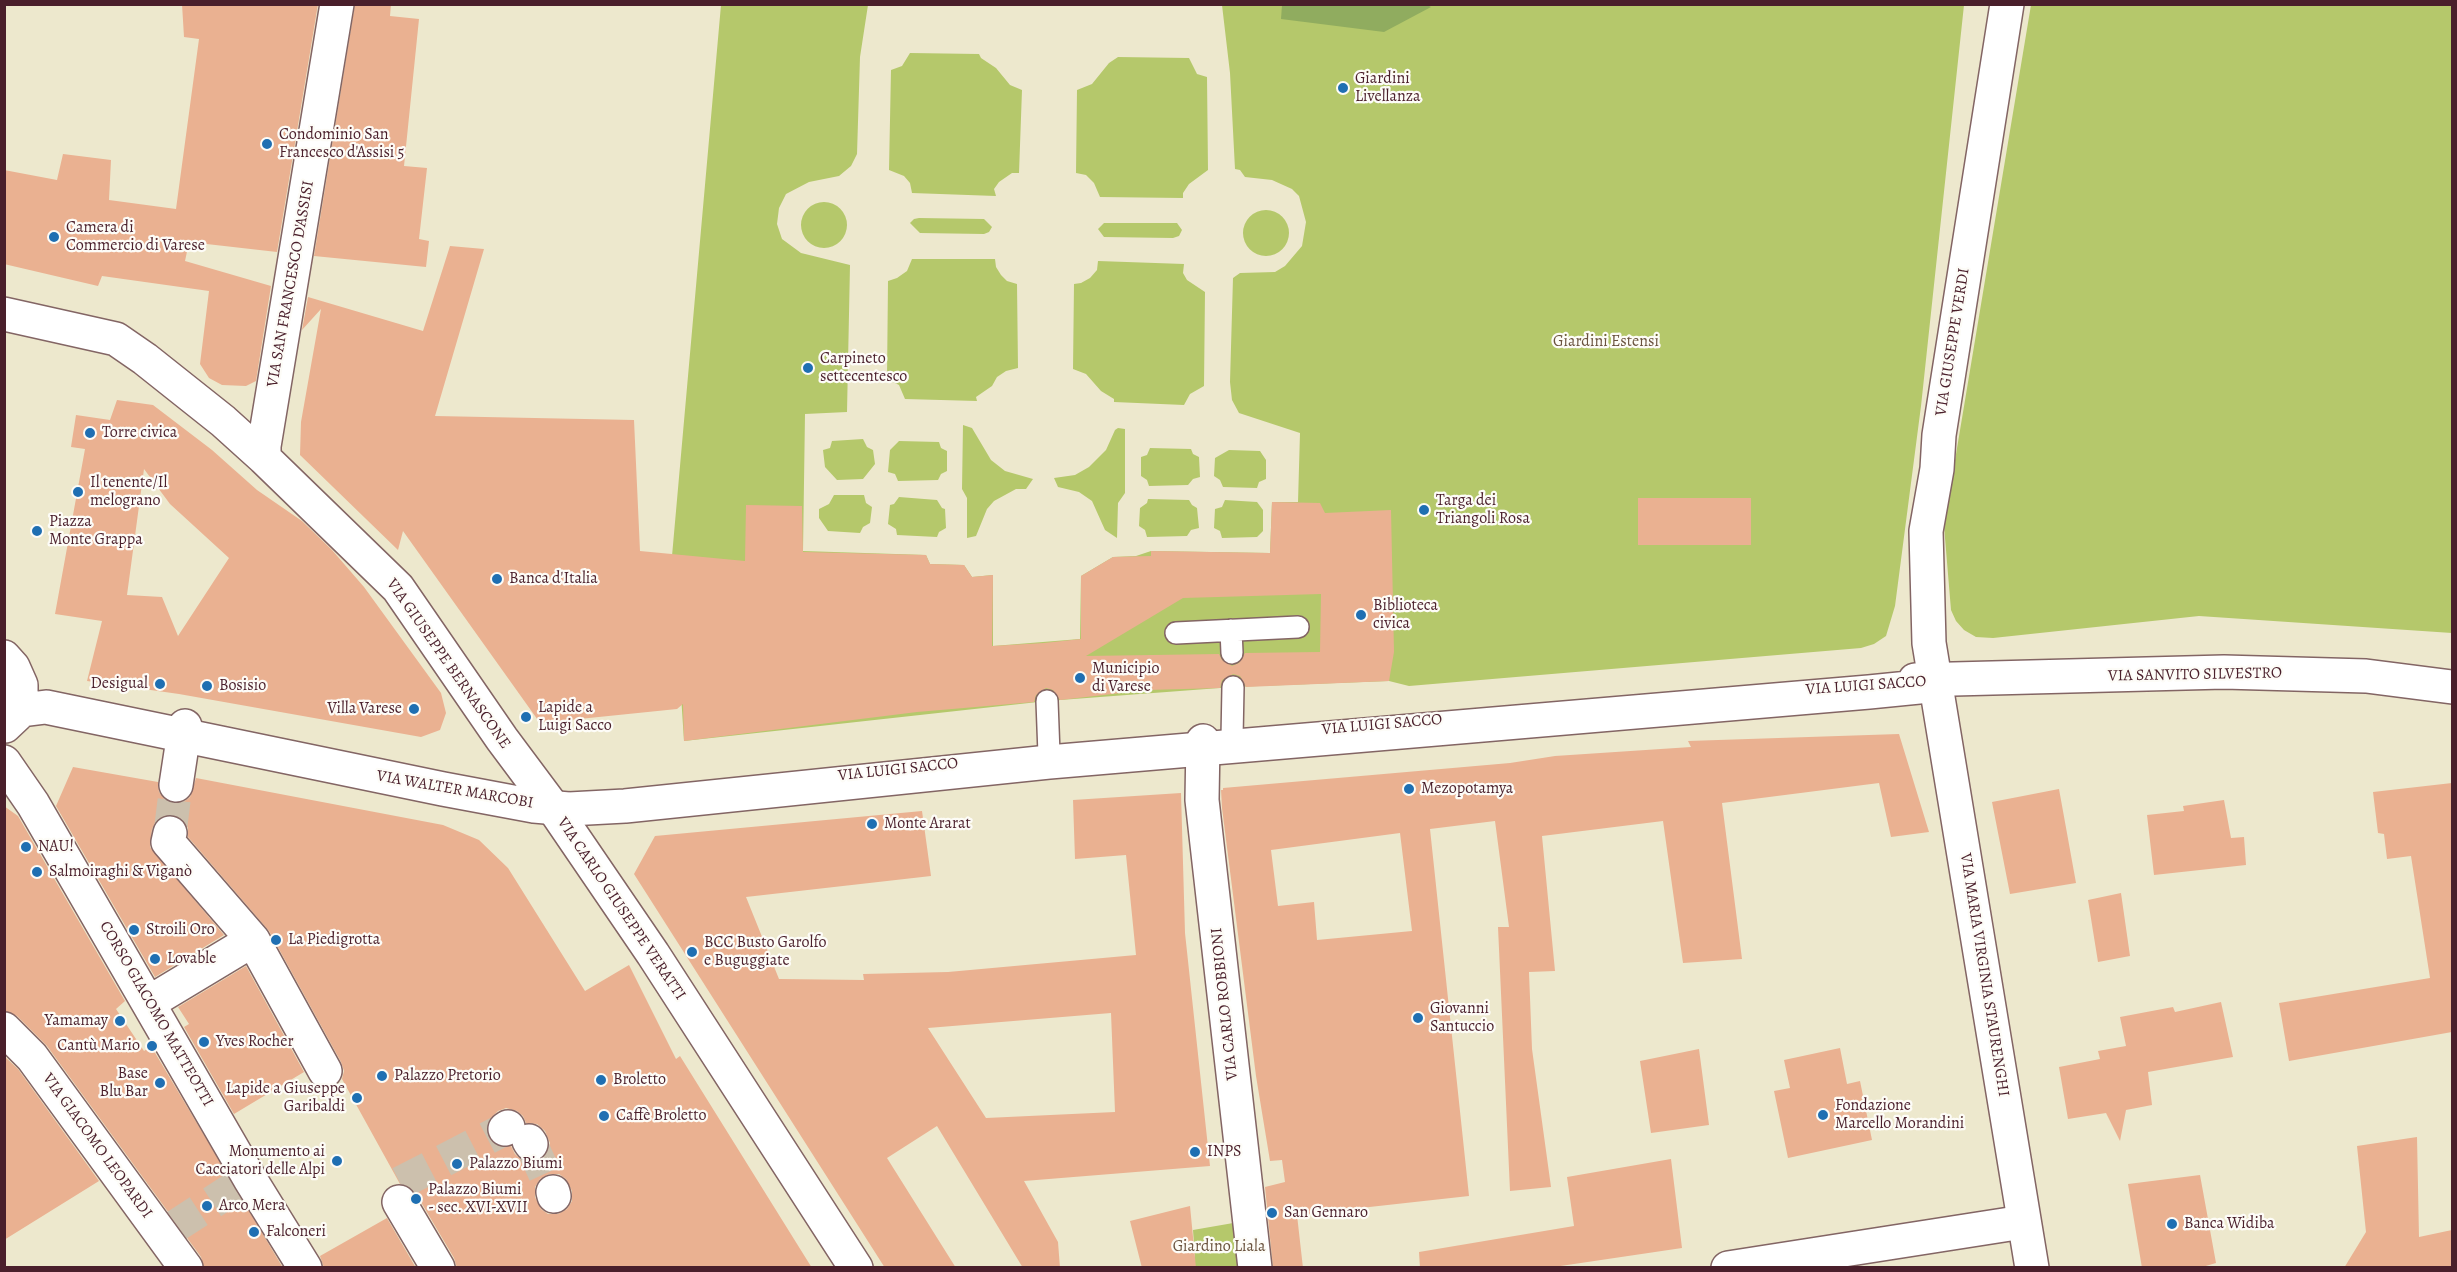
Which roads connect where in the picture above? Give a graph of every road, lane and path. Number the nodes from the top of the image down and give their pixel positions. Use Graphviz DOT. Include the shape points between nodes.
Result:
graph roads {
  1 [pos="337,4"];
  2 [pos="2007,4"];
  3 [pos="4,314"];
  4 [pos="205,407"];
  5 [pos="270,414"];
  6 [pos="264,458"];
  7 [pos="1298,627"];
  8 [pos="1231,630"];
  9 [pos="1176,633"];
  10 [pos="1232,653"];
  11 [pos="4,657"];
  12 [pos="1937,681"];
  13 [pos="21,685"];
  14 [pos="1233,687"];
  15 [pos="2452,687"];
  16 [pos="1047,701"];
  17 [pos="5,726"];
  18 [pos="184,730"];
  19 [pos="1213,742"];
  20 [pos="1049,754"];
  21 [pos="4,762"];
  22 [pos="176,784"];
  23 [pos="552,806"];
  24 [pos="170,832"];
  25 [pos="253,939"];
  26 [pos="150,1002"];
  27 [pos="4,1029"];
  28 [pos="325,1071"];
  29 [pos="397,1191"];
  30 [pos="2023,1222"];
  31 [pos="186,1268"];
  32 [pos="305,1268"];
  33 [pos="438,1268"];
  34 [pos="856,1268"];
  35 [pos="861,1268"];
  36 [pos="1255,1268"];
  37 [pos="1728,1268"];
  38 [pos="2032,1268"];
  1 -- 5 [label="main road, VIA SAN FRANCESCO D'ASSISI"];
  2 -- 12 [label="main road, VIA GIUSEPPE VERDI" via="1926,531 1929,643"];
  3 -- 4 [label="main road, VIA GIUSEPPE BERNASCONE" via="116,339"];
  4 -- 5 [label="main road"];
  4 -- 6 [label="main road, VIA GIUSEPPE BERNASCONE"];
  5 -- 6 [label="main road, VIA SAN FRANCESCO D'ASSISI"];
  6 -- 23 [label="main road, VIA GIUSEPPE BERNASCONE" via="398,588"];
  7 -- 8 [label="lane"];
  8 -- 9 [label="lane"];
  8 -- 10 [label="lane"];
  11 -- 13 [label="main road"];
  12 -- 15 [label="main road, VIA SANVITO SILVESTRO" via="2224,672 2366,676"];
  12 -- 19 [label="main road, VIA LUIGI SACCO"];
  12 -- 30 [label="main road, VIA MARIA VIRGINIA STAURENGHI"];
  13 -- 17 [label="main road" via="19,706"];
  13 -- 18 [label="main road, VIA WALTER MARCOBI"];
  14 -- 19 [label="lane"];
  16 -- 20 [label="lane"];
  17 -- 18 [label="main road, VIA WALTER MARCOBI" via="22,710 46,707"];
  18 -- 22 [label="main road"];
  18 -- 23 [label="main road, VIA WALTER MARCOBI" via="443,789"];
  19 -- 20 [label="main road, VIA LUIGI SACCO"];
  19 -- 23 [label="main road, VIA LUIGI SACCO" via="625,806"];
  19 -- 36 [label="main road, VIA CARLO ROBBIONI" via="1202,800"];
  20 -- 23 [label="main road, VIA LUIGI SACCO"];
  21 -- 26 [label="main road, CORSO GIACOMO MATTEOTTI"];
  23 -- 34 [label="main road, VIA CARLO GIUSEPPE VERATTI" via="653,954"];
  23 -- 35 [label="lane, VIA CARLO GIUSEPPE VERATTI" via="618,893"];
  24 -- 25 [label="main road" via="168,842"];
  25 -- 26 [label="main road"];
  25 -- 28 [label="main road"];
  26 -- 32 [label="main road, CORSO GIACOMO MATTEOTTI" via="246,1181"];
  27 -- 31 [label="main road, VIA GIACOMO LEOPARDI" via="32,1057 166,1232"];
  29 -- 33 [label="main road"];
  30 -- 37 [label="main road"];
  30 -- 38 [label="main road, VIA MARIA VIRGINIA STAURENGHI"];
}
